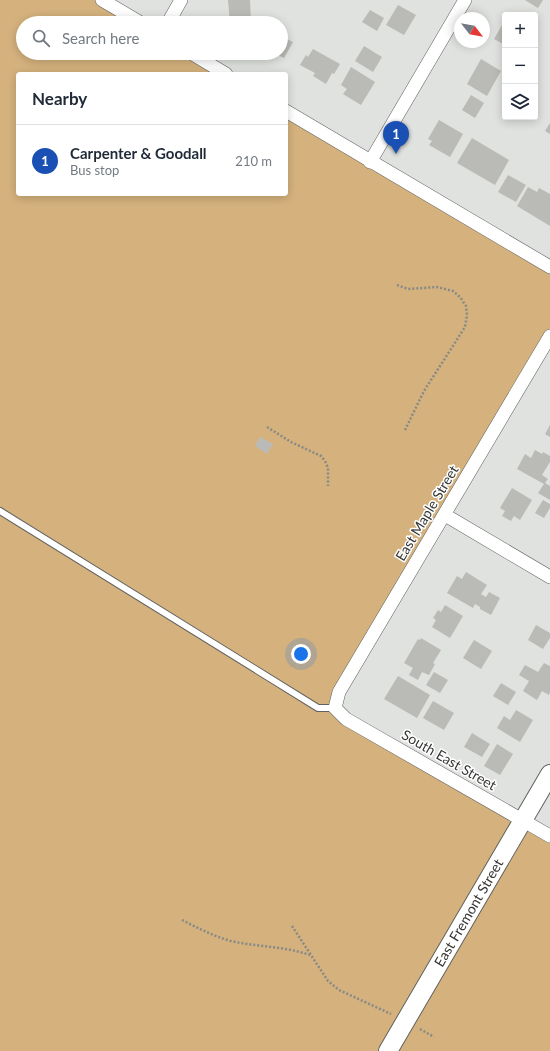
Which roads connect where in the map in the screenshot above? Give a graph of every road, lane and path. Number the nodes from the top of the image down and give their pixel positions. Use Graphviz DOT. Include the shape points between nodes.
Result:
graph roads {
  1 [pos="102,0"];
  2 [pos="181,0"];
  3 [pos="465,0"];
  4 [pos="129,16"];
  5 [pos="172,16"];
  6 [pos="203,60"];
  7 [pos="223,72"];
  8 [pos="288,111"];
  9 [pos="370,162"];
  10 [pos="550,267"];
  11 [pos="397,285"];
  12 [pos="550,336"];
  13 [pos="267,427"];
  14 [pos="405,430"];
  15 [pos="328,486"];
  16 [pos="0,511"];
  17 [pos="445,515"];
  18 [pos="550,577"];
  19 [pos="335,708"];
  20 [pos="550,774"];
  21 [pos="523,821"];
  22 [pos="550,836"];
  23 [pos="182,920"];
  24 [pos="292,926"];
  25 [pos="311,956"];
  26 [pos="389,1012"];
  27 [pos="388,1051"];
  1 -- 4 [label="street"];
  2 -- 5 [label="street"];
  3 -- 9 [label="street"];
  6 -- 7 [label="street"];
  8 -- 9 [label="street"];
  9 -- 10 [label="street"];
  11 -- 14 [label="path" via="408,289 437,287 454,291 466,306 468,315 465,327 424,391"];
  12 -- 17 [label="street, East Maple Street"];
  13 -- 15 [label="path" via="321,456 328,468"];
  16 -- 19 [label="lane" via="318,708"];
  17 -- 18 [label="street"];
  17 -- 19 [label="street, East Maple Street" via="339,692"];
  19 -- 21 [label="street, South East Street" via="346,719"];
  20 -- 21 [label="street, East Fremont Street"];
  21 -- 22 [label="street, South East Street"];
  21 -- 27 [label="street, East Fremont Street"];
  23 -- 25 [label="path" via="214,936 283,948"];
  24 -- 25 [label="path"];
  25 -- 26 [label="path" via="328,982 339,990"];
}
